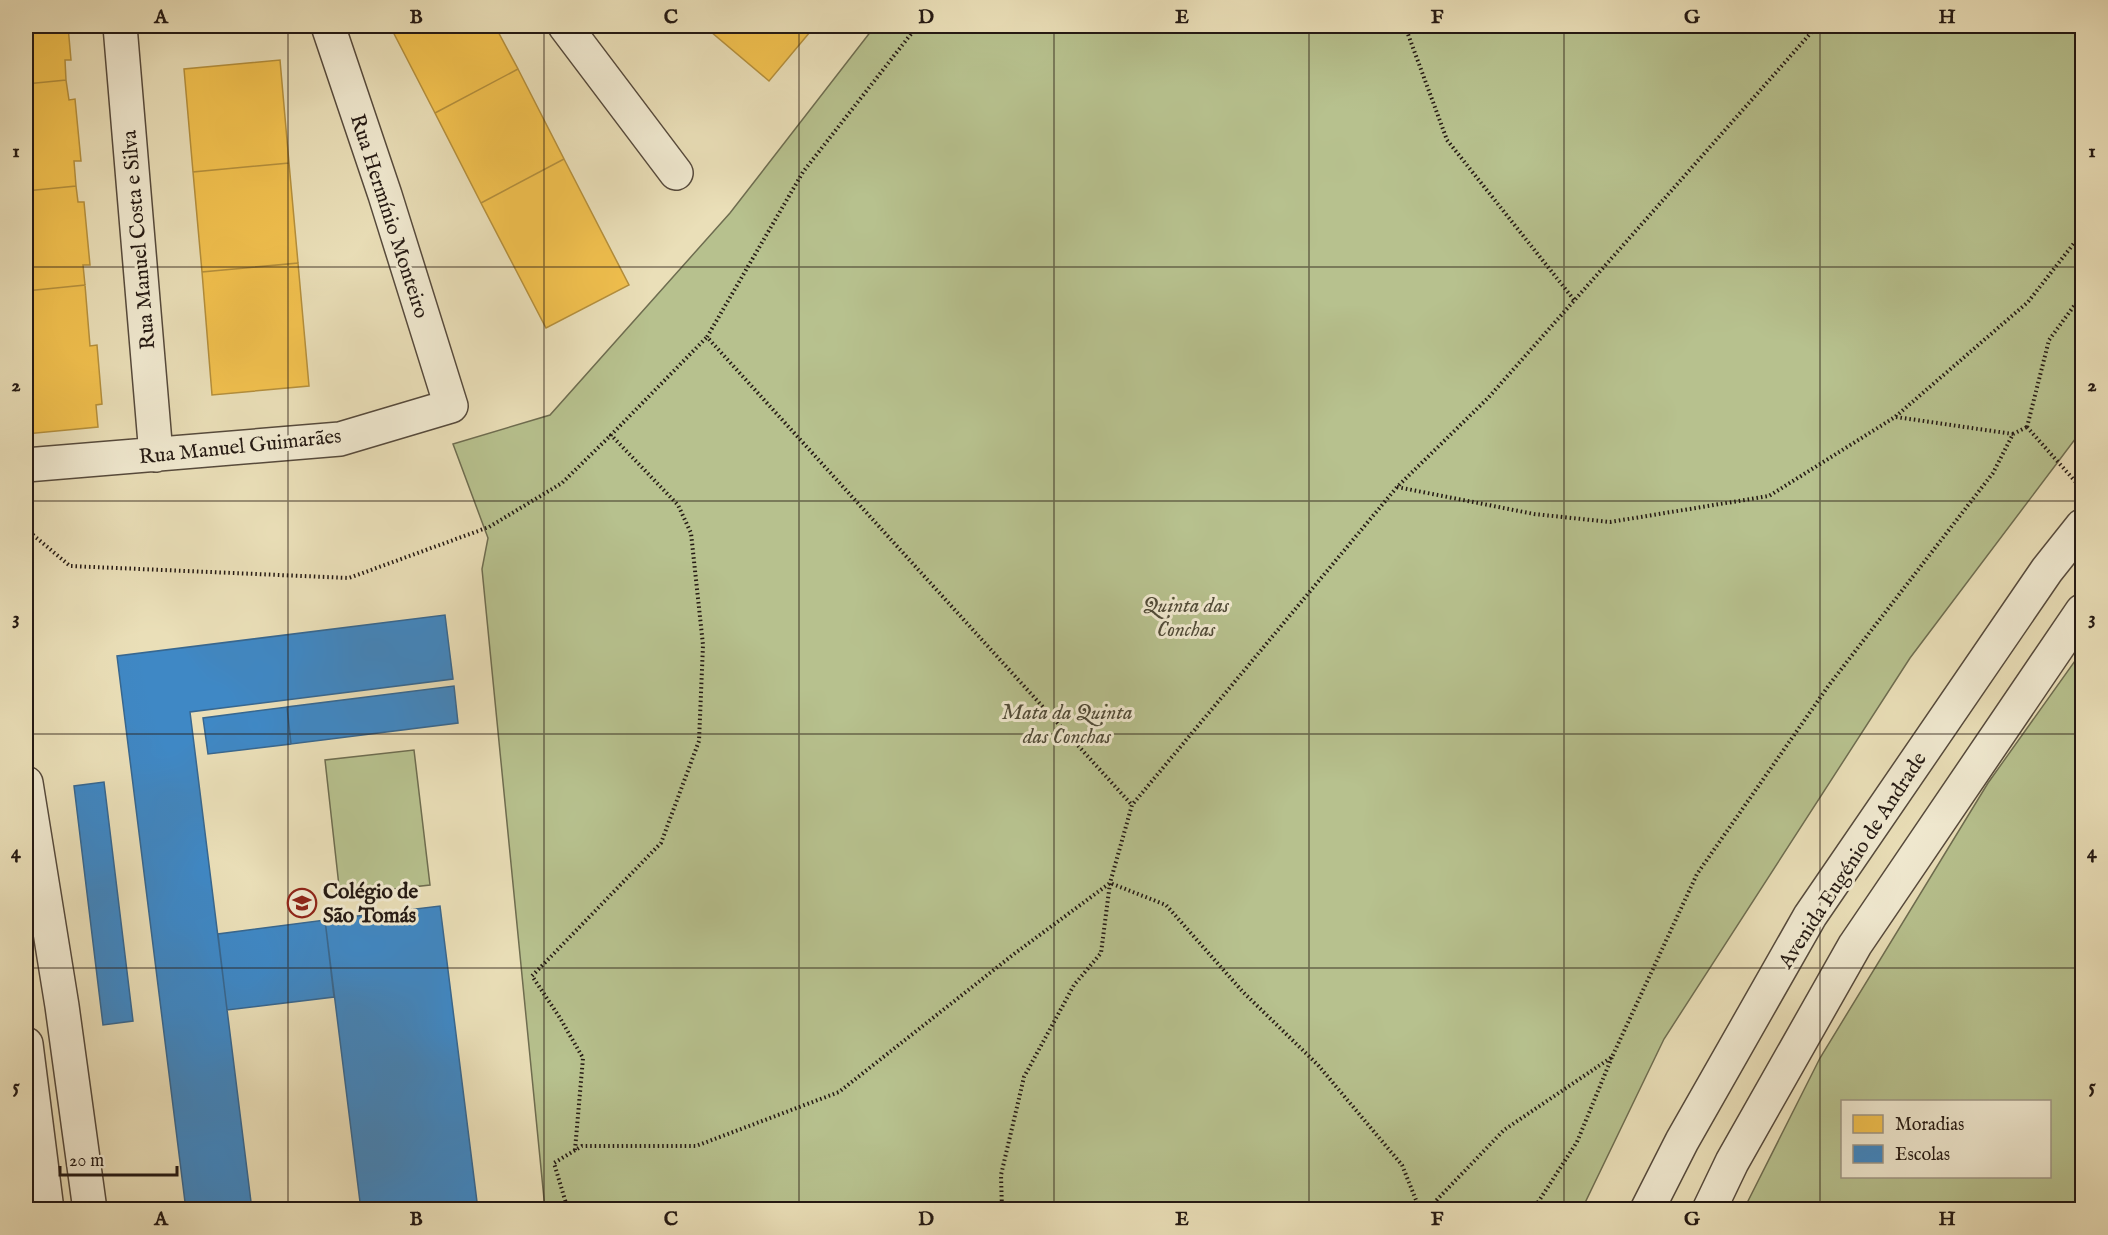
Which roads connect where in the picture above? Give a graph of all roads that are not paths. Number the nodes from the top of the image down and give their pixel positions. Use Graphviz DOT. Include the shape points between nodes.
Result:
graph roads {
  1 [pos="129,26"];
  2 [pos="328,26"];
  3 [pos="565,26"];
  4 [pos="676,173"];
  5 [pos="451,406"];
  6 [pos="156,455"];
  7 [pos="26,465"];
  8 [pos="2082,526"];
  9 [pos="2082,611"];
  10 [pos="26,783"];
  11 [pos="26,1044"];
  12 [pos="47,1209"];
  13 [pos="90,1209"];
  14 [pos="1647,1209"];
  15 [pos="1709,1209"];
  1 -- 6 [label="street, Rua Manuel Costa e Silva"];
  2 -- 5 [label="street, Rua Hermínio Monteiro"];
  3 -- 4 [label="street"];
  5 -- 6 [label="street, Rua Manuel Guimarães" via="340,439"];
  6 -- 7 [label="street, Rua Manuel Guimarães"];
  8 -- 14 [label="street, Avenida Eugénio de Andrade" via="2047,570 1810,916"];
  9 -- 15 [label="street" via="1855,945"];
  10 -- 13 [label="street"];
  11 -- 12 [label="street"];
}
